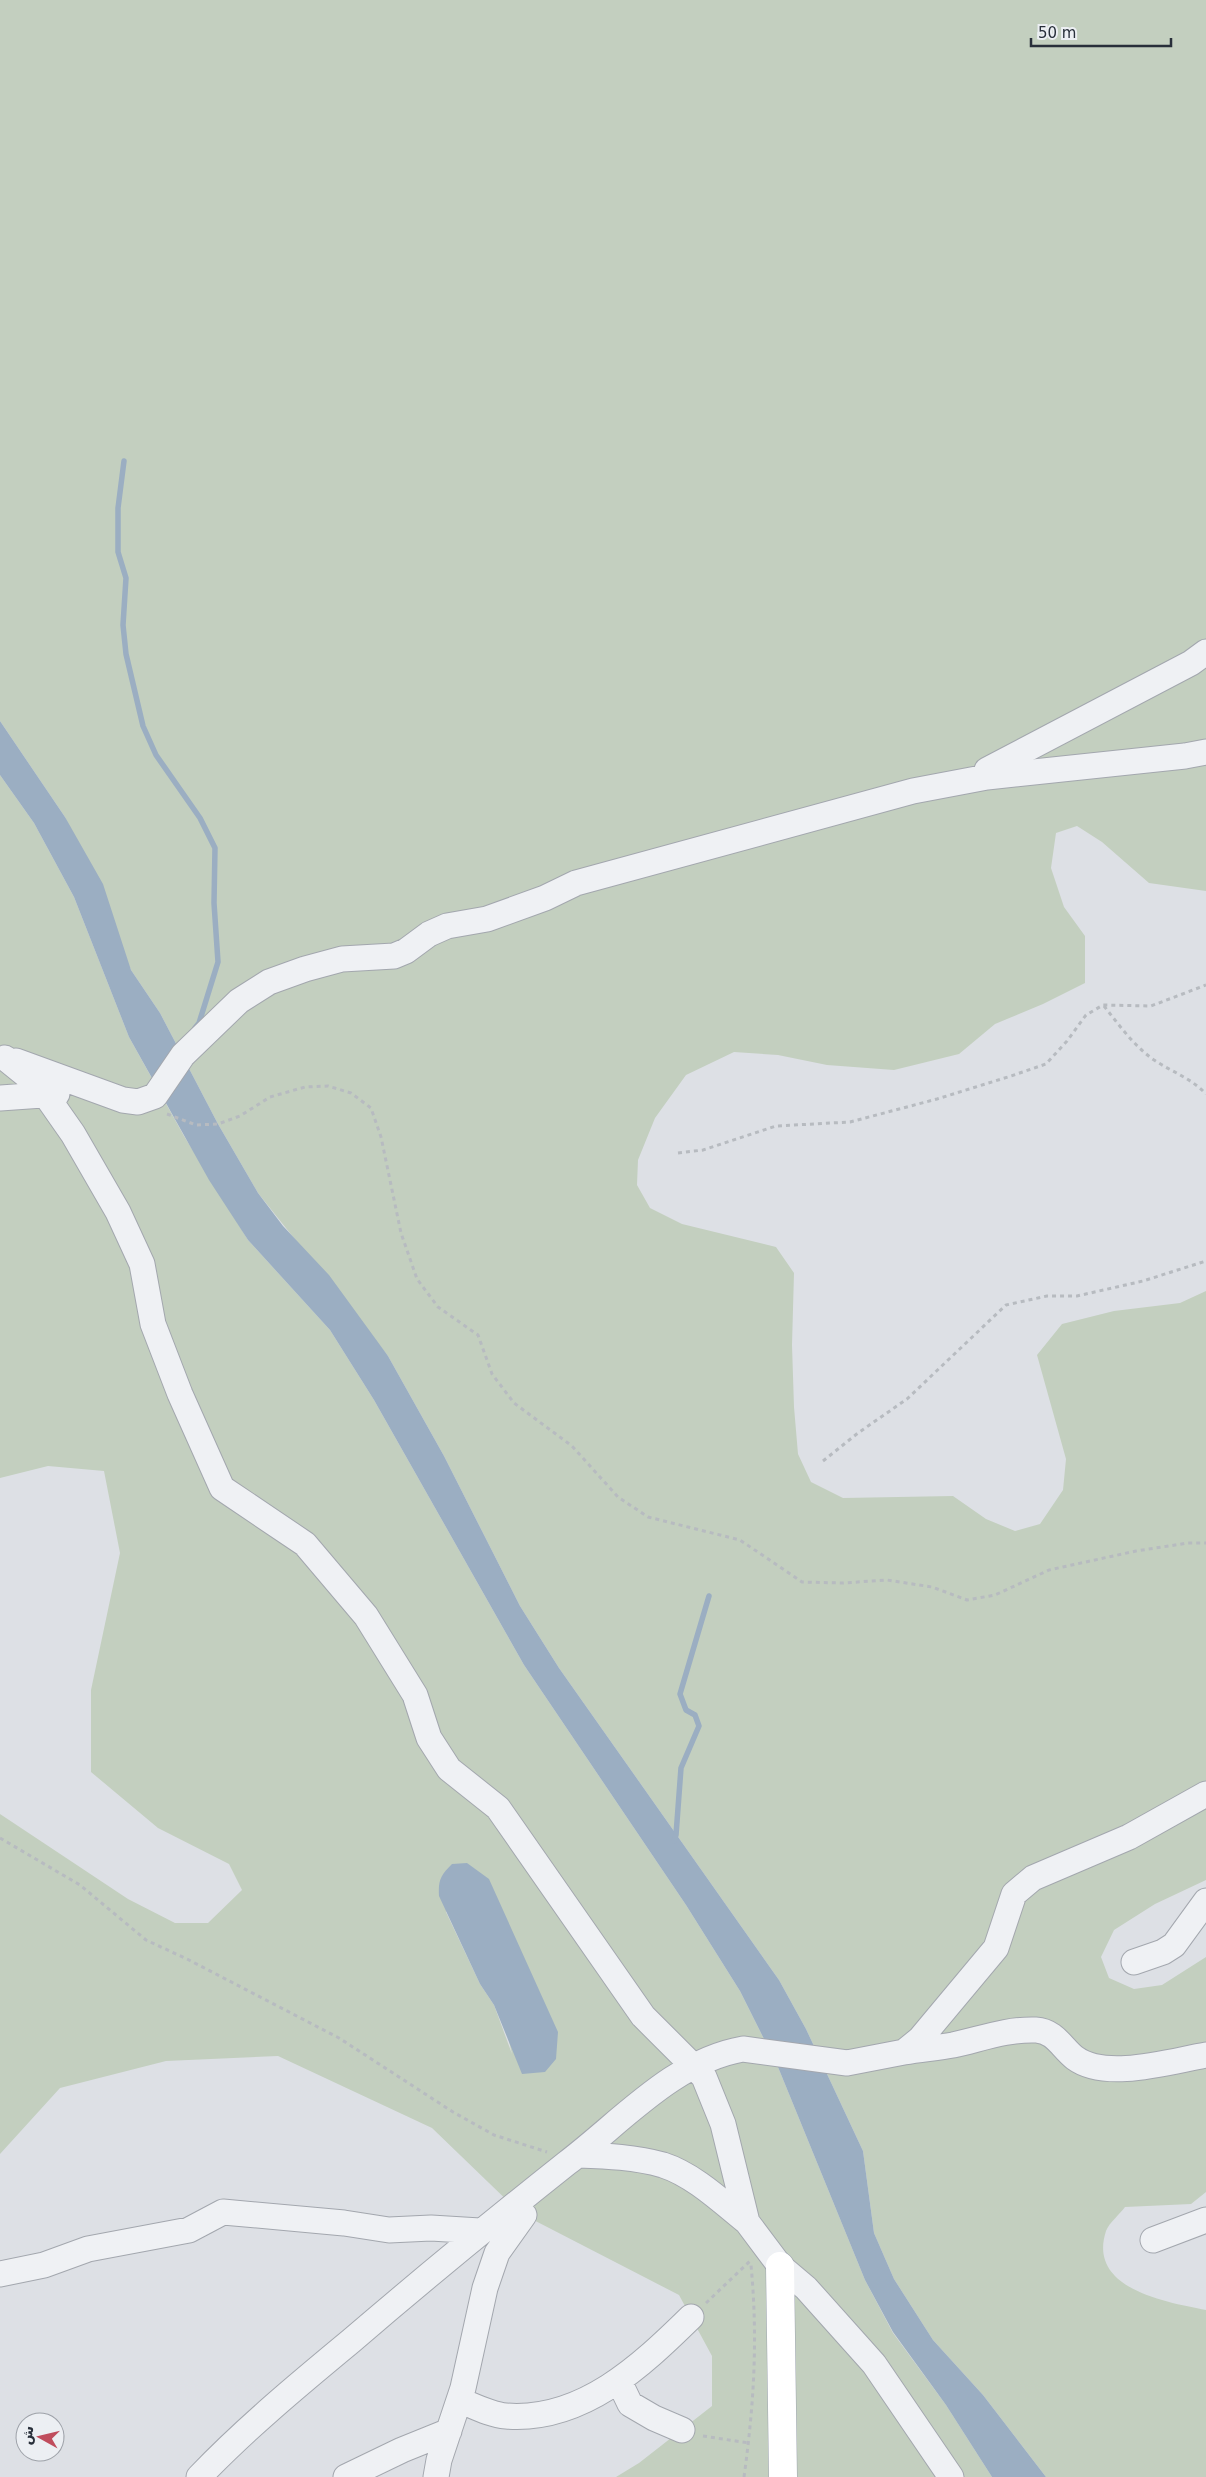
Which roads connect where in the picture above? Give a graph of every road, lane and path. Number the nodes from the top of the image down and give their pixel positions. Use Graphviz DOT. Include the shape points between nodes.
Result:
graph roads {
  1 [pos="1206,652"];
  2 [pos="1206,752"];
  3 [pos="964,781"];
  4 [pos="1206,985"];
  5 [pos="1103,1006"];
  6 [pos="2,1056"];
  7 [pos="45,1094"];
  8 [pos="104,1094"];
  9 [pos="1206,1094"];
  10 [pos="155,1096"];
  11 [pos="0,1098"];
  12 [pos="678,1153"];
  13 [pos="1206,1261"];
  14 [pos="823,1461"];
  15 [pos="1206,1543"];
  16 [pos="1206,1794"];
  17 [pos="0,1838"];
  18 [pos="1206,1901"];
  19 [pos="1134,1962"];
  20 [pos="904,2052"];
  21 [pos="1206,2055"];
  22 [pos="694,2068"];
  23 [pos="578,2155"];
  24 [pos="524,2215"];
  25 [pos="1206,2220"];
  26 [pos="747,2222"];
  27 [pos="480,2231"];
  28 [pos="1153,2240"];
  29 [pos="780,2266"];
  30 [pos="0,2274"];
  31 [pos="691,2317"];
  32 [pos="619,2381"];
  33 [pos="460,2400"];
  34 [pos="682,2430"];
  35 [pos="449,2432"];
  36 [pos="749,2443"];
  37 [pos="199,2477"];
  38 [pos="346,2477"];
  39 [pos="436,2477"];
  40 [pos="744,2477"];
  41 [pos="783,2477"];
  42 [pos="951,2477"];
  1 -- 3 [label="street" via="1065,731"];
  2 -- 3 [label="street"];
  3 -- 10 [label="street" via="839,810 576,883 487,920 447,926 394,956 342,959 269,982 239,1001 183,1055"];
  4 -- 5 [label="path" via="1151,1006"];
  5 -- 9 [label="path" via="1128,1037 1154,1060"];
  5 -- 12 [label="path" via="1086,1015 1046,1064 938,1099 850,1122 776,1126 703,1150"];
  6 -- 7 [label="street"];
  6 -- 8 [label="street"];
  7 -- 8 [label="street"];
  7 -- 11 [label="street"];
  7 -- 22 [label="street" via="122,1221 142,1264 153,1324 222,1488 305,1544 366,1616 415,1695 429,1738 449,1770 498,1808 643,2016"];
  8 -- 10 [label="street" via="138,1102"];
  10 -- 15 [label="path" via="164,1112 196,1125 218,1124 240,1116 270,1097 305,1087 328,1086 351,1094 371,1108 381,1137 401,1233 417,1279 438,1307 478,1335 492,1374 514,1402 572,1446 618,1497 648,1517 740,1540 802,1582 887,1580 932,1587 967,1600 995,1595 1049,1570 1136,1551"];
  13 -- 14 [label="path" via="1143,1281 1078,1296 1047,1296 1006,1305 907,1399"];
  16 -- 20 [label="street" via="1129,1837 1032,1878 1014,1894 996,1948 920,2040"];
  17 -- 23 [label="path" via="80,1884 146,1940 339,2038 494,2135 541,2152"];
  18 -- 19 [label="street" via="1174,1945"];
  20 -- 21 [label="street" via="1000,2032 1038,2030 1056,2038 1076,2059 1105,2069 1145,2066"];
  20 -- 22 [label="street" via="847,2063 743,2049 727,2052"];
  22 -- 23 [label="street" via="651,2095"];
  22 -- 26 [label="street" via="704,2077 722,2124"];
  23 -- 26 [label="street" via="622,2156 664,2166 692,2180"];
  23 -- 27 [label="street"];
  24 -- 33 [label="street" via="494,2261"];
  25 -- 28 [label="street"];
  26 -- 29 [label="street"];
  27 -- 30 [label="street" via="389,2230 223,2212 189,2230 88,2249 44,2265"];
  27 -- 37 [label="street" via="272,2408"];
  29 -- 41 [label="main road"];
  29 -- 42 [label="street" via="806,2288 874,2364"];
  31 -- 32 [label="street"];
  31 -- 36 [label="path" via="750,2260 756,2312 754,2406"];
  32 -- 33 [label="street" via="557,2413 504,2416"];
  32 -- 34 [label="street" via="630,2404"];
  33 -- 35 [label="street"];
  34 -- 36 [label="path"];
  35 -- 38 [label="street"];
  35 -- 39 [label="street"];
  36 -- 40 [label="path"];
}
